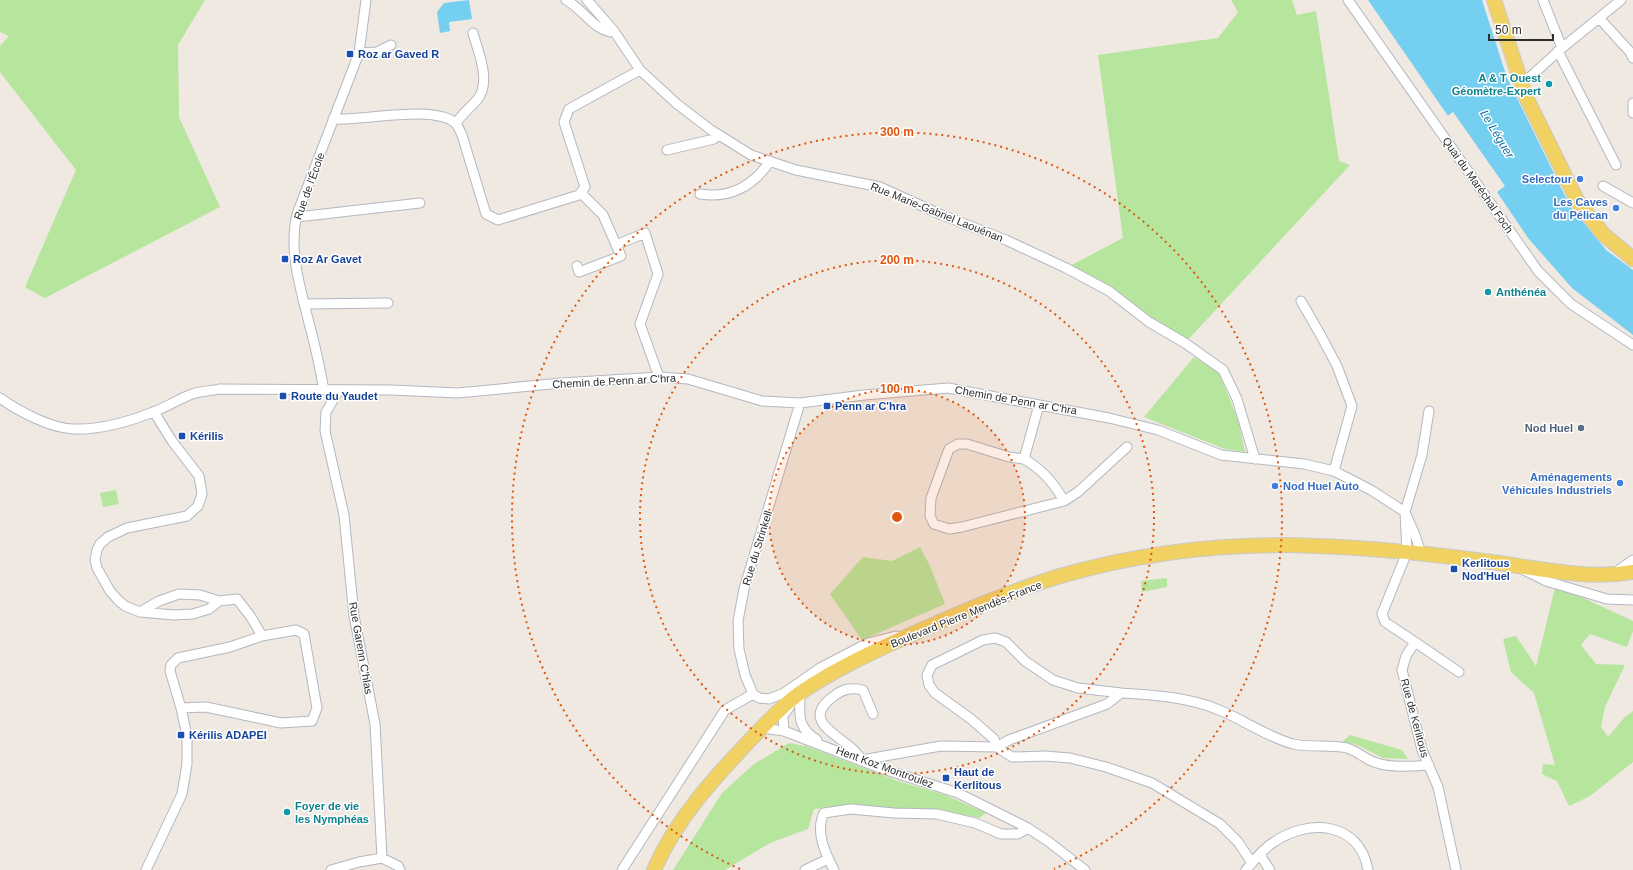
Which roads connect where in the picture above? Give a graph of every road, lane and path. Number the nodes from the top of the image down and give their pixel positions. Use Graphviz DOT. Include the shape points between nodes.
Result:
graph roads {
  1 [pos="362,0"];
  2 [pos="366,0"];
  3 [pos="566,0"];
  4 [pos="587,0"];
  5 [pos="1348,0"];
  6 [pos="1494,0"];
  7 [pos="1543,0"];
  8 [pos="1621,0"];
  9 [pos="364,10"];
  10 [pos="1600,19"];
  11 [pos="614,31"];
  12 [pos="473,33"];
  13 [pos="391,44"];
  14 [pos="1560,49"];
  15 [pos="359,53"];
  16 [pos="1633,58"];
  17 [pos="640,70"];
  18 [pos="1519,81"];
  19 [pos="1633,103"];
  20 [pos="1633,113"];
  21 [pos="333,119"];
  22 [pos="456,123"];
  23 [pos="718,134"];
  24 [pos="668,150"];
  25 [pos="770,161"];
  26 [pos="1616,165"];
  27 [pos="1603,186"];
  28 [pos="583,190"];
  29 [pos="700,194"];
  30 [pos="420,203"];
  31 [pos="1633,203"];
  32 [pos="297,217"];
  33 [pos="616,245"];
  34 [pos="1633,259"];
  35 [pos="577,266"];
  36 [pos="1301,301"];
  37 [pos="388,303"];
  38 [pos="304,304"];
  39 [pos="1633,346"];
  40 [pos="659,377"];
  41 [pos="324,390"];
  42 [pos="339,390"];
  43 [pos="0,398"];
  44 [pos="800,403"];
  45 [pos="1039,405"];
  46 [pos="1429,411"];
  47 [pos="154,412"];
  48 [pos="1127,447"];
  49 [pos="1024,459"];
  50 [pos="1255,459"];
  51 [pos="1334,471"];
  52 [pos="1064,501"];
  53 [pos="1405,512"];
  54 [pos="1413,553"];
  55 [pos="1633,560"];
  56 [pos="1513,565"];
  57 [pos="1633,572"];
  58 [pos="1612,575"];
  59 [pos="1633,600"];
  60 [pos="219,601"];
  61 [pos="140,612"];
  62 [pos="921,630"];
  63 [pos="262,636"];
  64 [pos="1415,642"];
  65 [pos="1459,672"];
  66 [pos="800,693"];
  67 [pos="1121,693"];
  68 [pos="753,694"];
  69 [pos="181,708"];
  70 [pos="873,714"];
  71 [pos="762,728"];
  72 [pos="784,731"];
  73 [pos="997,747"];
  74 [pos="830,748"];
  75 [pos="862,760"];
  76 [pos="1429,766"];
  77 [pos="1028,828"];
  78 [pos="1260,855"];
  79 [pos="382,858"];
  80 [pos="828,859"];
  81 [pos="1249,866"];
  82 [pos="1082,869"];
  83 [pos="146,870"];
  84 [pos="330,870"];
  85 [pos="400,870"];
  86 [pos="622,870"];
  87 [pos="654,870"];
  88 [pos="805,870"];
  89 [pos="834,870"];
  90 [pos="1270,870"];
  91 [pos="1368,870"];
  92 [pos="1456,870"];
  1 -- 9 [label="street, Rue de l'École"];
  2 -- 9 [label="street, Rue de l'École"];
  3 -- 11 [label="street" via="574,4 596,26 610,32"];
  4 -- 11 [label="street, Rue Marie-Gabriel Laouénan"];
  5 -- 39 [label="street, Quai du Maréchal Foch" via="1538,271 1571,304"];
  6 -- 18 [label="main road"];
  7 -- 14 [label="street"];
  8 -- 10 [label="street"];
  9 -- 15 [label="street, Rue de l'École"];
  10 -- 14 [label="street"];
  10 -- 16 [label="street"];
  11 -- 17 [label="street, Rue Marie-Gabriel Laouénan"];
  12 -- 22 [label="street" via="484,86 478,99 464,111"];
  13 -- 15 [label="street" via="377,52"];
  14 -- 18 [label="street" via="1530,77"];
  14 -- 26 [label="street"];
  15 -- 21 [label="street, Rue de l'École"];
  17 -- 23 [label="street, Rue Marie-Gabriel Laouénan" via="677,104"];
  17 -- 28 [label="street" via="570,109 564,122"];
  18 -- 34 [label="main road" via="1578,202 1603,234"];
  19 -- 20 [label="street"];
  21 -- 22 [label="street" via="428,114 443,116"];
  21 -- 32 [label="street, Rue de l'École"];
  22 -- 28 [label="street" via="486,214 498,220 579,196"];
  23 -- 24 [label="street" via="714,139"];
  23 -- 25 [label="street, Rue Marie-Gabriel Laouénan" via="751,155"];
  25 -- 29 [label="street" via="763,172 743,188 713,196"];
  25 -- 50 [label="street, Rue Marie-Gabriel Laouénan" via="796,170 880,187 1006,240 1108,291 1149,322 1223,370 1238,399"];
  27 -- 31 [label="street"];
  28 -- 33 [label="street" via="603,215"];
  30 -- 32 [label="street"];
  32 -- 38 [label="street, Rue de l'École" via="293,246"];
  33 -- 35 [label="street" via="621,256 579,272"];
  33 -- 40 [label="street" via="645,233 658,274 640,324"];
  36 -- 51 [label="street" via="1337,366 1352,406"];
  37 -- 38 [label="street"];
  38 -- 41 [label="street, Rue de l'École"];
  40 -- 42 [label="street, Chemin de Penn ar C'hra" via="458,393"];
  40 -- 44 [label="street, Chemin de Penn ar C'hra" via="688,379 762,401"];
  41 -- 42 [label="street, Chemin de Penn ar C'hra"];
  41 -- 47 [label="street" via="219,389 193,394"];
  42 -- 79 [label="street, Rue Garenn C'hlas" via="326,412 325,431 344,515 354,616 375,724"];
  43 -- 47 [label="street" via="14,408 46,422 72,429 98,428"];
  44 -- 45 [label="street, Chemin de Penn ar C'hra" via="948,388"];
  44 -- 68 [label="street, Rue du Strinkell" via="744,589 738,621 739,649"];
  45 -- 49 [label="street"];
  45 -- 50 [label="street, Chemin de Penn ar C'hra" via="1158,430 1221,455"];
  46 -- 53 [label="street" via="1422,455"];
  47 -- 61 [label="street" via="199,476 202,494 198,506 187,516 127,528 100,544 95,560 104,582 125,606"];
  48 -- 52 [label="street" via="1078,492"];
  49 -- 52 [label="street" via="1045,474"];
  49 -- 52 [label="street" via="967,444 958,444 950,449 931,498 930,516 934,524 949,529 962,527"];
  50 -- 51 [label="street, Chemin de Penn ar C'hra" via="1304,464"];
  51 -- 53 [label="street, Chemin de Penn ar C'hra" via="1371,490"];
  53 -- 54 [label="street"];
  54 -- 56 [label="main road, Boulevard Pierre Mendès-France"];
  54 -- 62 [label="main road, Boulevard Pierre Mendès-France" via="1319,546 1248,546 1156,554 1061,576"];
  54 -- 64 [label="street" via="1382,614 1385,622"];
  55 -- 58 [label="street"];
  56 -- 58 [label="main road, Boulevard Pierre Mendès-France"];
  56 -- 59 [label="street" via="1546,581 1607,599"];
  57 -- 58 [label="main road, Boulevard Pierre Mendès-France"];
  60 -- 61 [label="street" via="209,609 193,614"];
  60 -- 61 [label="street" via="200,595 179,594 159,601"];
  60 -- 63 [label="street" via="237,599"];
  62 -- 66 [label="main road, Boulevard Pierre Mendès-France" via="859,659"];
  62 -- 68 [label="street" via="868,643 820,668 784,693 769,699 759,698"];
  63 -- 69 [label="street" via="230,647 178,658 171,665 170,671"];
  63 -- 69 [label="street" via="296,630 304,634 317,708 312,721 281,723 206,707"];
  64 -- 65 [label="street"];
  64 -- 76 [label="street, Rue de Kerlitous" via="1406,656 1402,670 1422,750"];
  66 -- 71 [label="main road, Boulevard Pierre Mendès-France" via="776,712"];
  66 -- 72 [label="street" via="784,716"];
  66 -- 74 [label="street, Hent Koz Montroulez" via="800,720 806,733"];
  67 -- 73 [label="street" via="1107,704 1009,740"];
  67 -- 73 [label="street" via="1078,688 1054,680 1025,661 1006,642 995,638 983,640 932,665 927,675 932,689 994,739"];
  67 -- 76 [label="street" via="1149,694 1217,709 1273,737 1295,744 1348,748 1377,763"];
  68 -- 86 [label="street" via="725,710"];
  69 -- 83 [label="street" via="187,736 187,764 182,794"];
  70 -- 75 [label="street" via="863,690 853,687 839,692 823,703 820,713 823,725 850,746"];
  71 -- 72 [label="street, Hent Koz Montroulez"];
  71 -- 87 [label="main road, Boulevard Pierre Mendès-France" via="698,798"];
  72 -- 74 [label="street, Hent Koz Montroulez"];
  73 -- 75 [label="street" via="941,746"];
  73 -- 81 [label="street" via="1012,757 1070,758 1152,783 1220,824 1238,842"];
  74 -- 75 [label="street, Hent Koz Montroulez"];
  75 -- 77 [label="street, Hent Koz Montroulez" via="958,793"];
  76 -- 92 [label="street, Rue de Kerlitous" via="1438,787"];
  77 -- 80 [label="street" via="1018,834 1001,834 975,823 937,814 852,809 824,813 820,830"];
  77 -- 82 [label="street, Hent Koz Montroulez"];
  78 -- 81 [label="street"];
  78 -- 90 [label="street"];
  78 -- 91 [label="street" via="1274,842 1298,830 1318,827 1341,830 1357,844 1367,862"];
  79 -- 84 [label="street"];
  79 -- 85 [label="street" via="398,866"];
  80 -- 88 [label="street"];
  80 -- 89 [label="street"];
}
